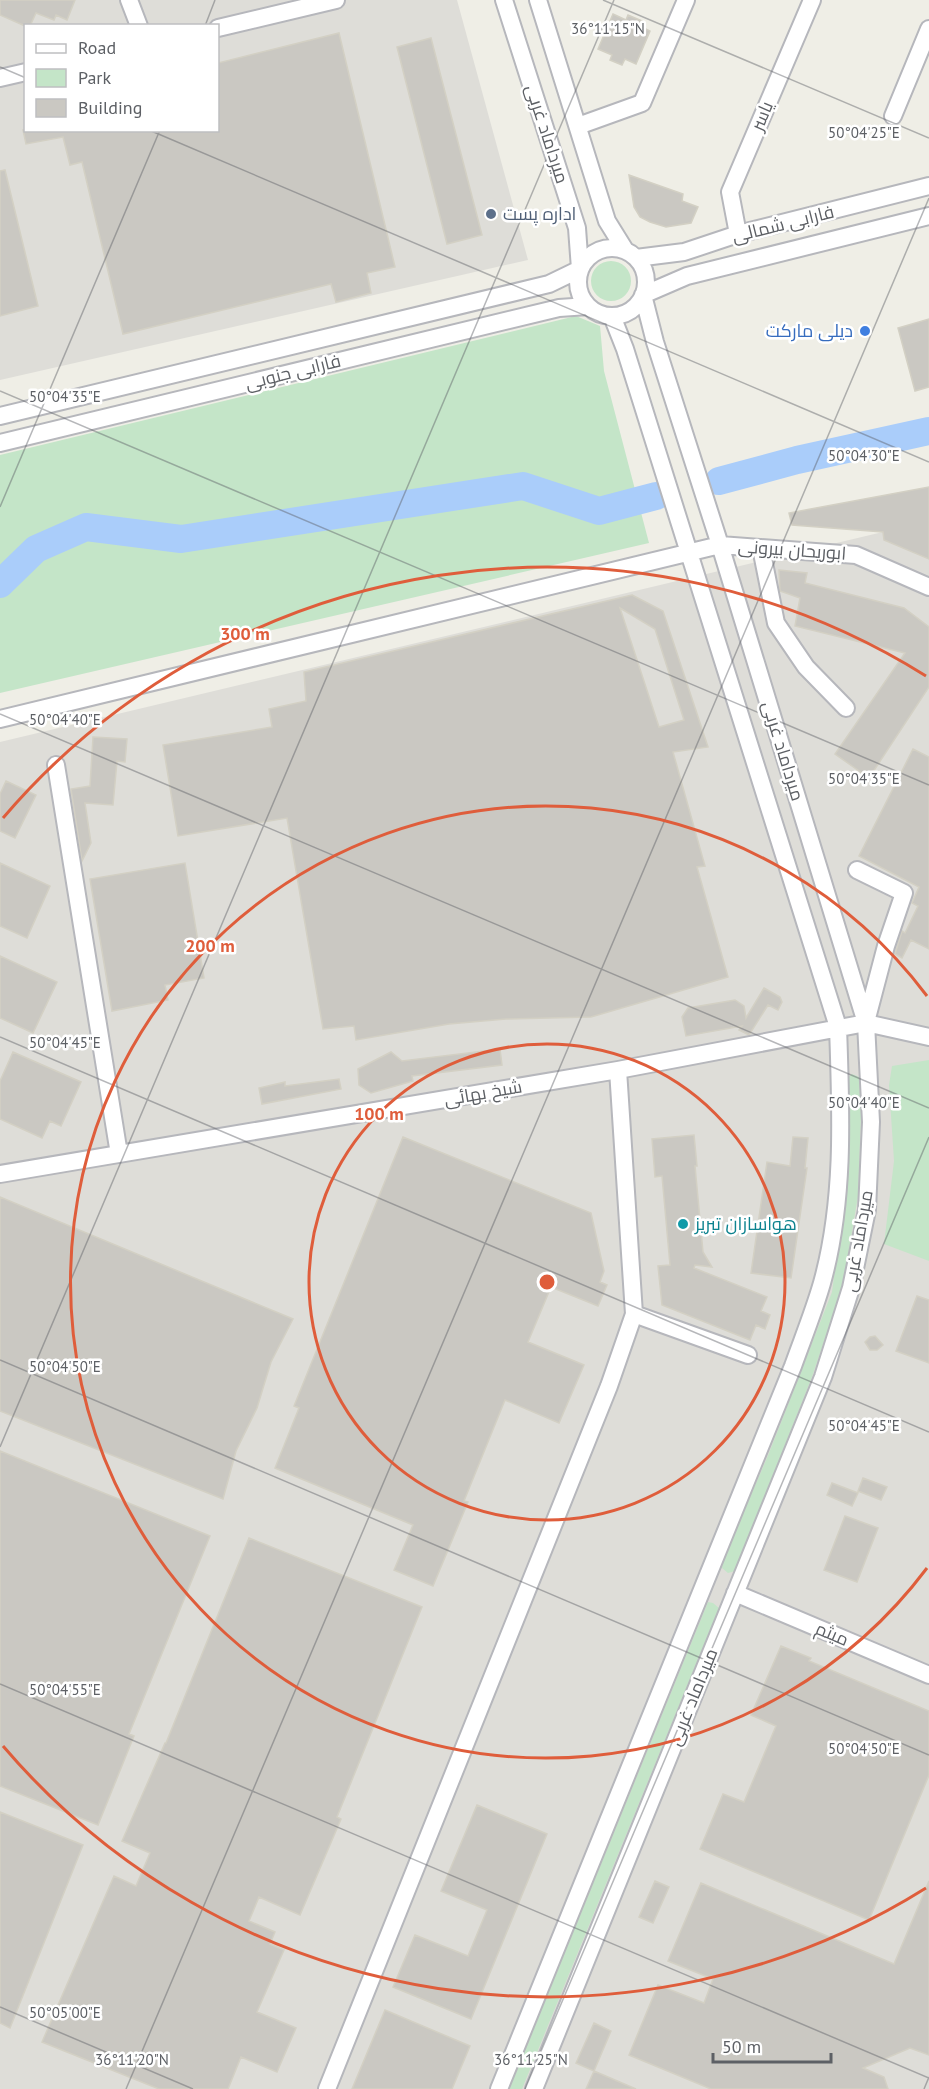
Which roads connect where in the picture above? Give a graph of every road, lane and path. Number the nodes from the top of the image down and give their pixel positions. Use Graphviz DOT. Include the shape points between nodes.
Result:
graph roads {
  1 [pos="129,0"];
  2 [pos="336,0"];
  3 [pos="504,0"];
  4 [pos="538,0"];
  5 [pos="686,0"];
  6 [pos="812,0"];
  7 [pos="138,24"];
  8 [pos="219,28"];
  9 [pos="929,29"];
  10 [pos="24,72"];
  11 [pos="0,78"];
  12 [pos="892,116"];
  13 [pos="578,126"];
  14 [pos="929,186"];
  15 [pos="929,216"];
  16 [pos="738,234"];
  17 [pos="630,254"];
  18 [pos="580,269"];
  19 [pos="643,295"];
  20 [pos="588,306"];
  21 [pos="612,316"];
  22 [pos="0,416"];
  23 [pos="0,443"];
  24 [pos="720,545"];
  25 [pos="761,548"];
  26 [pos="690,554"];
  27 [pos="929,587"];
  28 [pos="846,708"];
  29 [pos="0,719"];
  30 [pos="56,765"];
  31 [pos="858,870"];
  32 [pos="866,1023"];
  33 [pos="838,1027"];
  34 [pos="929,1037"];
  35 [pos="618,1070"];
  36 [pos="119,1154"];
  37 [pos="0,1174"];
  38 [pos="634,1314"];
  39 [pos="748,1355"];
  40 [pos="735,1593"];
  41 [pos="929,1675"];
  42 [pos="327,2089"];
  43 [pos="499,2089"];
  44 [pos="534,2089"];
  1 -- 7 [label="street"];
  2 -- 8 [label="street"];
  3 -- 18 [label="street, میرداماد غربی" via="578,228"];
  4 -- 13 [label="street, میرداماد غربی"];
  5 -- 13 [label="street" via="642,103"];
  6 -- 16 [label="street, یاسر" via="730,192"];
  9 -- 12 [label="street"];
  10 -- 11 [label="street"];
  13 -- 17 [label="street, میرداماد غربی" via="607,221"];
  14 -- 16 [label="street, فارابی شمالی"];
  15 -- 19 [label="street, فارابی شمالی" via="687,276"];
  16 -- 17 [label="street, فارابی شمالی" via="684,252"];
  17 -- 18 [label="street" via="604,249 594,253"];
  17 -- 19 [label="street" via="645,275"];
  18 -- 20 [label="street" via="578,289"];
  18 -- 22 [label="street, فارابی جنوبی" via="549,284"];
  19 -- 21 [label="street" via="631,310"];
  19 -- 24 [label="street, میرداماد غربی"];
  20 -- 21 [label="street"];
  20 -- 23 [label="street, فارابی جنوبی" via="547,311"];
  21 -- 26 [label="street, میرداماد غربی"];
  24 -- 25 [label="street, ابوریحان بیرونی"];
  24 -- 26 [label="street"];
  24 -- 32 [label="street, میرداماد غربی"];
  25 -- 27 [label="street, ابوریحان بیرونی" via="856,555"];
  25 -- 28 [label="street" via="776,623 806,667"];
  26 -- 29 [label="street"];
  26 -- 33 [label="street, میرداماد غربی"];
  30 -- 36 [label="street"];
  31 -- 32 [label="street" via="903,893"];
  32 -- 33 [label="street, شیخ بهائی"];
  32 -- 34 [label="street, شیخ بهائی"];
  32 -- 40 [label="street, میرداماد غربی" via="871,1122 867,1210 851,1288 824,1377"];
  33 -- 35 [label="street, شیخ بهائی"];
  33 -- 43 [label="street, میرداماد غربی" via="842,1122 836,1208 822,1283 793,1366"];
  35 -- 36 [label="street, شیخ بهائی"];
  35 -- 38 [label="street"];
  36 -- 37 [label="street, شیخ بهائی"];
  38 -- 39 [label="street"];
  38 -- 42 [label="street" via="609,1386"];
  40 -- 41 [label="street, میثم"];
  40 -- 44 [label="street, میرداماد غربی"];
}
